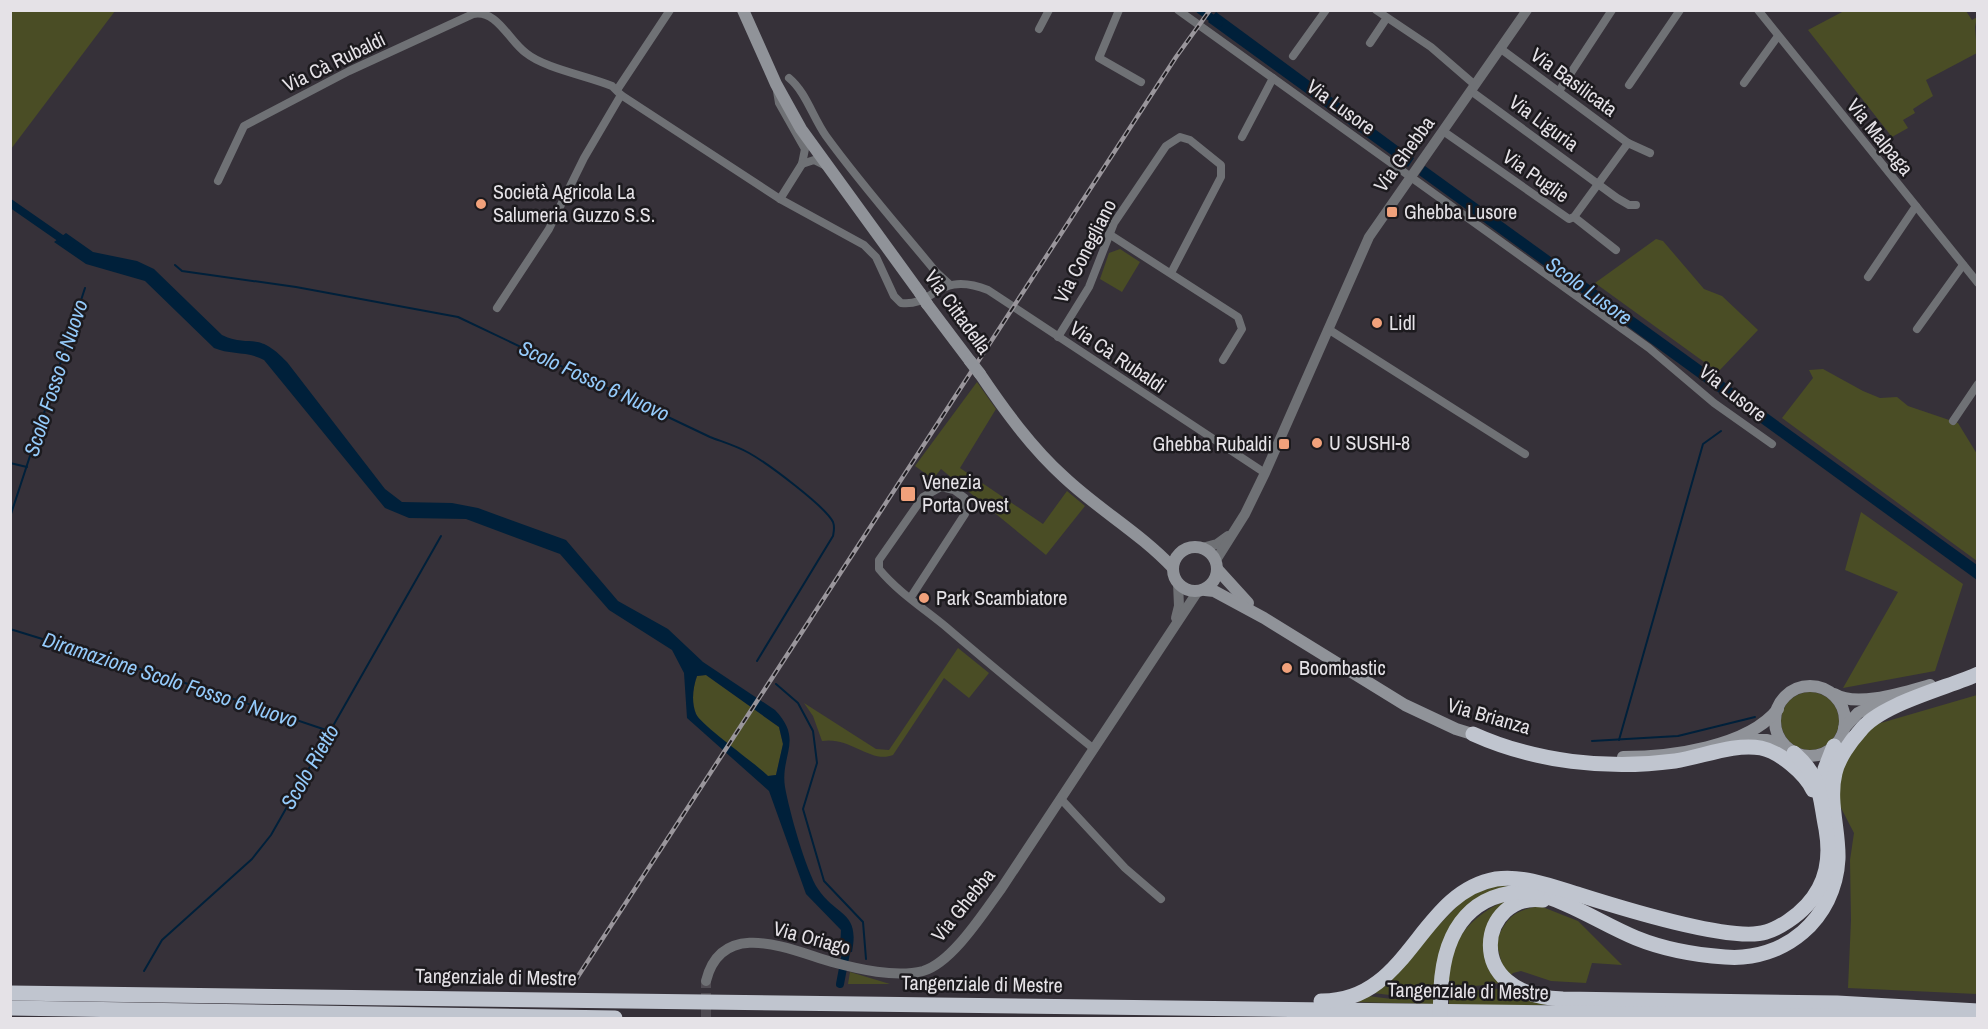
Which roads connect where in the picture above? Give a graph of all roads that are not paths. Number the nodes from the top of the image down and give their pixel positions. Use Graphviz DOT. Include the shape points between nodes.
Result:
graph roads {
  1 [pos="670,10"];
  2 [pos="743,10"];
  3 [pos="1049,10"];
  4 [pos="1119,10"];
  5 [pos="1178,10"];
  6 [pos="1326,10"];
  7 [pos="1376,10"];
  8 [pos="1527,10"];
  9 [pos="1612,10"];
  10 [pos="1680,10"];
  11 [pos="1759,11"];
  12 [pos="1386,19"];
  13 [pos="1039,29"];
  14 [pos="1778,36"];
  15 [pos="1370,43"];
  16 [pos="1501,49"];
  17 [pos="1293,56"];
  18 [pos="789,78"];
  19 [pos="1273,78"];
  20 [pos="1141,82"];
  21 [pos="1744,83"];
  22 [pos="776,84"];
  23 [pos="1629,86"];
  24 [pos="1473,88"];
  25 [pos="1559,91"];
  26 [pos="619,93"];
  27 [pos="1443,131"];
  28 [pos="1242,137"];
  29 [pos="1628,143"];
  30 [pos="1650,153"];
  31 [pos="802,164"];
  32 [pos="826,167"];
  33 [pos="1411,175"];
  34 [pos="218,180"];
  35 [pos="1598,183"];
  36 [pos="780,199"];
  37 [pos="1636,205"];
  38 [pos="1916,206"];
  39 [pos="1574,217"];
  40 [pos="1109,234"];
  41 [pos="1616,250"];
  42 [pos="1963,265"];
  43 [pos="1171,273"];
  44 [pos="1868,277"];
  45 [pos="1977,283"];
  46 [pos="949,284"];
  47 [pos="497,308"];
  48 [pos="1328,329"];
  49 [pos="1917,329"];
  50 [pos="1058,337"];
  51 [pos="1223,360"];
  52 [pos="1977,384"];
  53 [pos="1953,421"];
  54 [pos="1772,444"];
  55 [pos="1525,454"];
  56 [pos="1264,473"];
  57 [pos="1238,525"];
  58 [pos="1140,536"];
  59 [pos="1202,548"];
  60 [pos="1185,550"];
  61 [pos="1217,565"];
  62 [pos="1173,568"];
  63 [pos="1178,583"];
  64 [pos="1202,590"];
  65 [pos="908,595"];
  66 [pos="1264,618"];
  67 [pos="1171,631"];
  68 [pos="1977,674"];
  69 [pos="1830,692"];
  70 [pos="1906,692"];
  71 [pos="1778,709"];
  72 [pos="1844,728"];
  73 [pos="1473,734"];
  74 [pos="1729,741"];
  75 [pos="1834,746"];
  76 [pos="1094,749"];
  77 [pos="1789,749"];
  78 [pos="1061,799"];
  79 [pos="1828,806"];
  80 [pos="1529,892"];
  81 [pos="1582,896"];
  82 [pos="1161,899"];
  83 [pos="1567,904"];
  84 [pos="857,968"];
  85 [pos="706,981"];
  86 [pos="10,993"];
  87 [pos="10,1008"];
  88 [pos="1235,1009"];
  89 [pos="1977,1011"];
  90 [pos="615,1018"];
  91 [pos="1440,1018"];
  92 [pos="1952,1018"];
  1 -- 26 [label="street"];
  2 -- 22 [label="main road, Via Cittadella"];
  3 -- 13 [label="street"];
  4 -- 20 [label="street" via="1100,58"];
  5 -- 19 [label="street, Via Lusore"];
  6 -- 17 [label="street"];
  7 -- 12 [label="street, Via Liguria"];
  8 -- 16 [label="street, Via Ghebba"];
  9 -- 25 [label="street"];
  10 -- 23 [label="street"];
  11 -- 14 [label="street, Via Malpaga"];
  12 -- 15 [label="street"];
  12 -- 24 [label="street, Via Liguria" via="1431,47"];
  14 -- 21 [label="street"];
  14 -- 38 [label="street, Via Malpaga"];
  16 -- 24 [label="street, Via Ghebba"];
  16 -- 25 [label="street, Via Basilicata"];
  18 -- 46 [label="street" via="835,148"];
  19 -- 28 [label="street"];
  19 -- 33 [label="street, Via Lusore"];
  22 -- 31 [label="street" via="778,102 804,145"];
  22 -- 32 [label="main road, Via Cittadella"];
  24 -- 27 [label="street, Via Ghebba"];
  24 -- 35 [label="street, Via Liguria"];
  25 -- 29 [label="street, Via Basilicata"];
  26 -- 34 [label="street, Via Cà Rubaldi" via="595,78 530,56 489,16 473,14 349,71 244,126"];
  26 -- 36 [label="street, Via Cà Rubaldi"];
  26 -- 47 [label="street" via="549,229"];
  27 -- 33 [label="street, Via Ghebba"];
  27 -- 39 [label="street, Via Puglie" via="1569,219"];
  29 -- 30 [label="street"];
  29 -- 35 [label="street, Via Puglie"];
  31 -- 32 [label="street" via="813,160"];
  31 -- 36 [label="street"];
  32 -- 58 [label="main road, Via Cittadella, bridge" via="1012,420 1052,466 1098,507"];
  33 -- 48 [label="street, Via Ghebba" via="1369,237"];
  33 -- 54 [label="street, Via Lusore" via="1649,348 1714,403"];
  35 -- 37 [label="street, Via Liguria" via="1629,205"];
  35 -- 39 [label="street, Via Puglie"];
  36 -- 46 [label="street, Via Cà Rubaldi" via="864,245 876,257 901,303 909,304"];
  38 -- 42 [label="street, Via Malpaga"];
  38 -- 44 [label="street"];
  39 -- 41 [label="street"];
  40 -- 43 [label="street"];
  40 -- 43 [label="street, Via Conegliano" via="1166,146 1176,138 1190,140 1221,165 1222,174"];
  40 -- 50 [label="street, Via Conegliano" via="1089,287"];
  42 -- 45 [label="street, Via Malpaga"];
  42 -- 49 [label="street"];
  43 -- 51 [label="street" via="1241,321 1242,329"];
  46 -- 50 [label="street, Via Cà Rubaldi" via="970,283 988,290"];
  48 -- 55 [label="street"];
  48 -- 56 [label="street, Via Ghebba"];
  50 -- 56 [label="street, Via Cà Rubaldi"];
  52 -- 53 [label="street"];
  56 -- 57 [label="street, Via Ghebba"];
  57 -- 59 [label="street, Via Ghebba" via="1217,544"];
  57 -- 61 [label="street, Via Ghebba"];
  58 -- 60 [label="main road, Via Cittadella" via="1168,548"];
  58 -- 62 [label="main road, Via Cittadella"];
  59 -- 60 [label="main road"];
  59 -- 61 [label="main road"];
  60 -- 62 [label="main road"];
  61 -- 64 [label="main road" via="1213,582"];
  61 -- 66 [label="main road, Via Brianza" via="1240,597"];
  62 -- 63 [label="main road"];
  63 -- 64 [label="main road" via="1187,590"];
  63 -- 67 [label="street, Via Ghebba" via="1179,606"];
  64 -- 66 [label="main road, Via Brianza" via="1214,591"];
  64 -- 67 [label="street, Via Ghebba"];
  65 -- 65 [label="street" via="965,514 965,498 954,490 941,487 923,497 879,560 879,569"];
  65 -- 76 [label="street"];
  66 -- 73 [label="main road, Via Brianza" via="1405,705"];
  67 -- 76 [label="street, Via Ghebba"];
  68 -- 70 [label="main road"];
  68 -- 79 [label="highway" via="1889,710 1866,724 1836,768"];
  69 -- 70 [label="main road" via="1857,700"];
  69 -- 71 [label="main road" via="1820,687 1800,687 1790,692"];
  69 -- 72 [label="main road" via="1844,712"];
  70 -- 72 [label="main road" via="1862,711"];
  71 -- 74 [label="main road" via="1763,725"];
  71 -- 77 [label="main road" via="1776,730"];
  72 -- 75 [label="main road"];
  73 -- 74 [label="main road, Via Brianza" via="1535,749 1594,757 1662,754"];
  73 -- 79 [label="highway" via="1530,754 1617,765 1761,748 1804,776"];
  74 -- 77 [label="main road" via="1767,740"];
  75 -- 77 [label="main road" via="1814,757"];
  75 -- 79 [label="highway" via="1825,769"];
  76 -- 78 [label="street, Via Ghebba"];
  77 -- 79 [label="highway" via="1813,772"];
  78 -- 82 [label="street" via="1125,868"];
  78 -- 84 [label="street, Via Ghebba" via="984,912 945,957 924,971 912,973"];
  79 -- 81 [label="highway" via="1828,859 1823,883 1804,908 1766,932 1733,934"];
  79 -- 83 [label="highway" via="1838,860 1828,899 1803,934 1775,950 1726,957 1681,950 1639,940"];
  80 -- 81 [label="highway"];
  80 -- 83 [label="highway"];
  80 -- 91 [label="highway, bridge" via="1494,897 1467,915 1449,941 1442,968"];
  81 -- 88 [label="highway" via="1515,879 1485,882 1453,899 1401,961 1368,990 1332,1001 1262,1001"];
  83 -- 89 [label="highway" via="1534,899 1518,903 1498,920 1490,954 1506,982 1525,993 1548,998 1837,1003"];
  84 -- 85 [label="street, Via Oriago" via="748,942 735,945 718,957"];
  86 -- 88 [label="highway, Tangenziale di Mestre"];
  87 -- 90 [label="highway, Tangenziale di Mestre"];
  88 -- 92 [label="highway, Tangenziale di Mestre"];
}
